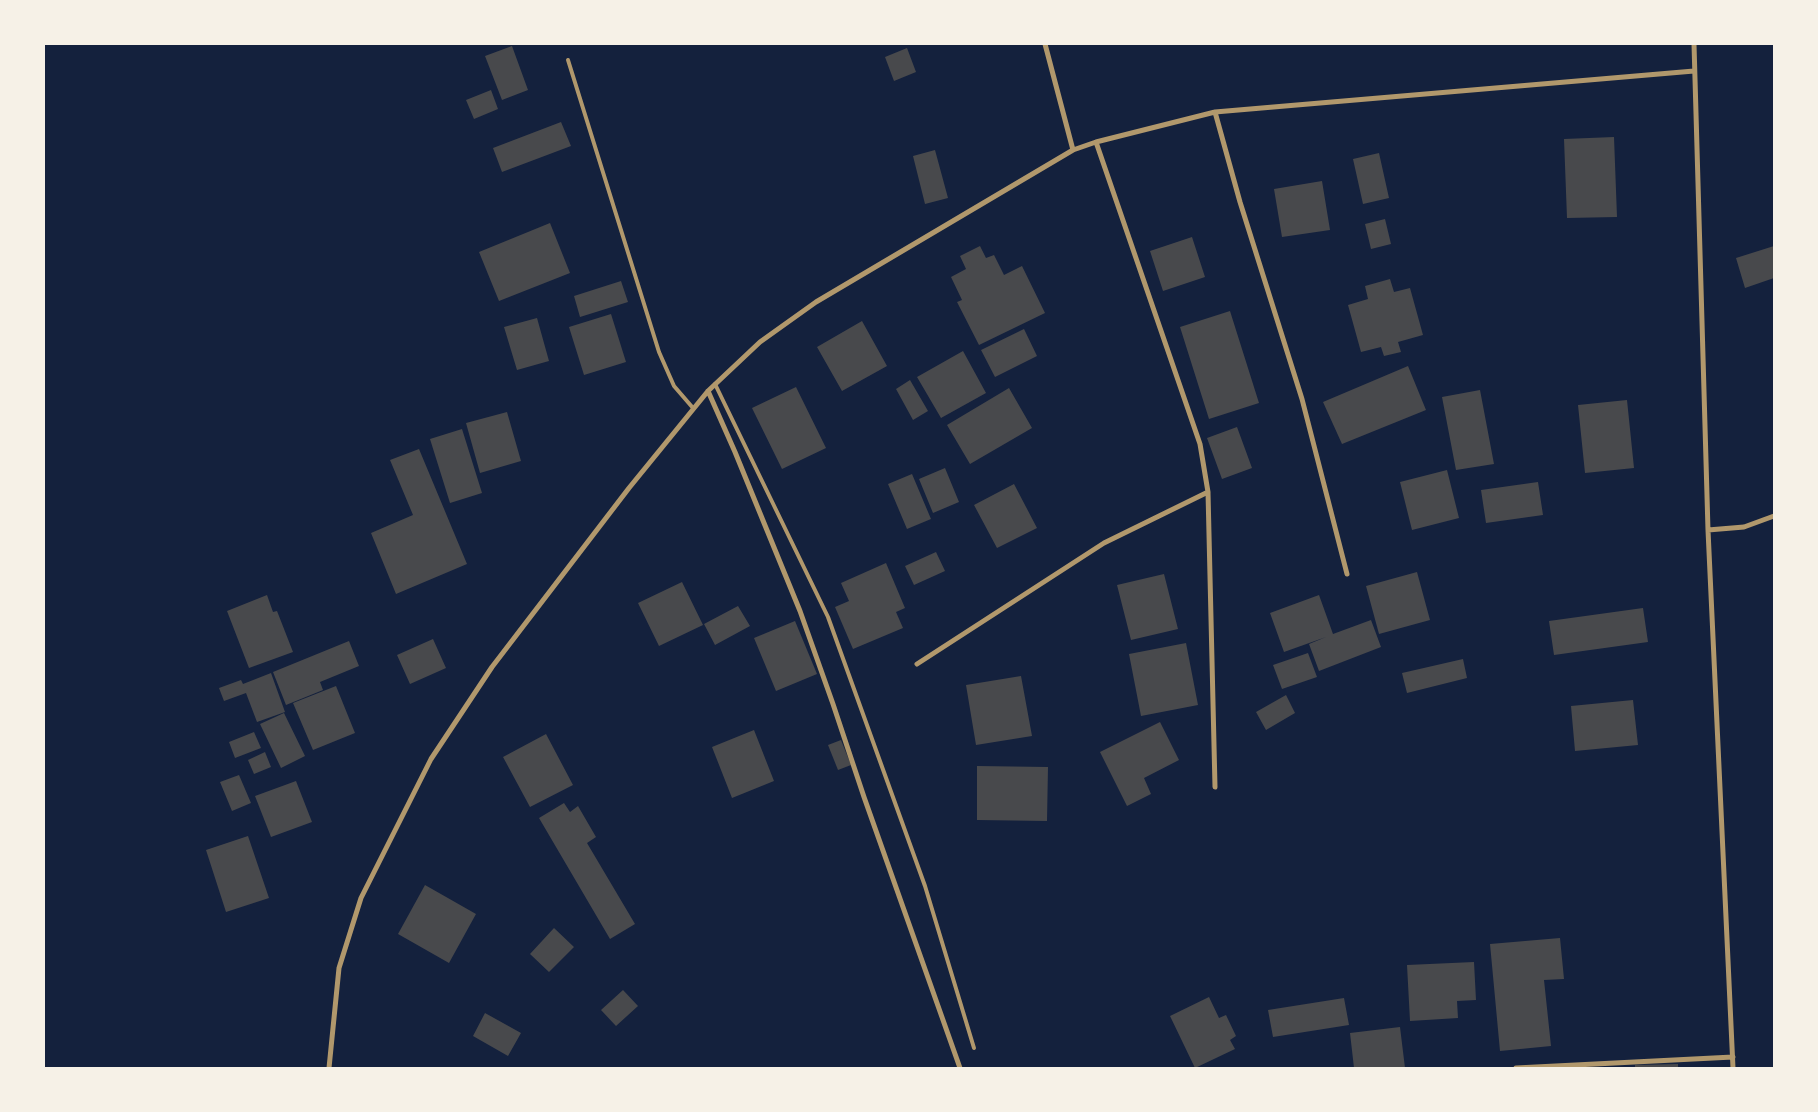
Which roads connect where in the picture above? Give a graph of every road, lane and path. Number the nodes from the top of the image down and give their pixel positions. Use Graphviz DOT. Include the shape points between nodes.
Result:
graph roads {
  1 [pos="1046,44"];
  2 [pos="1694,44"];
  3 [pos="568,60"];
  4 [pos="1694,71"];
  5 [pos="1215,112"];
  6 [pos="1096,142"];
  7 [pos="1073,150"];
  8 [pos="715,384"];
  9 [pos="708,391"];
  10 [pos="693,408"];
  11 [pos="1208,492"];
  12 [pos="1774,516"];
  13 [pos="1708,530"];
  14 [pos="1346,574"];
  15 [pos="917,664"];
  16 [pos="1215,787"];
  17 [pos="974,1048"];
  18 [pos="1732,1057"];
  19 [pos="329,1068"];
  20 [pos="960,1068"];
  21 [pos="1516,1068"];
  22 [pos="1733,1068"];
  1 -- 7 [label="street"];
  2 -- 4 [label="street"];
  3 -- 10 [label="lane" via="659,352 674,386"];
  4 -- 5 [label="street"];
  4 -- 13 [label="street"];
  5 -- 6 [label="street"];
  5 -- 14 [label="street" via="1302,399"];
  6 -- 7 [label="street"];
  6 -- 11 [label="street" via="1200,444"];
  7 -- 8 [label="street" via="816,302 760,342"];
  8 -- 9 [label="street"];
  8 -- 17 [label="lane" via="828,617 925,886"];
  9 -- 10 [label="street"];
  9 -- 20 [label="street" via="800,611"];
  10 -- 19 [label="street" via="492,667 431,759 361,898 339,968"];
  11 -- 15 [label="street" via="1104,543"];
  11 -- 16 [label="street"];
  12 -- 13 [label="street" via="1744,527"];
  13 -- 18 [label="street"];
  18 -- 21 [label="street"];
  18 -- 22 [label="street"];
}
